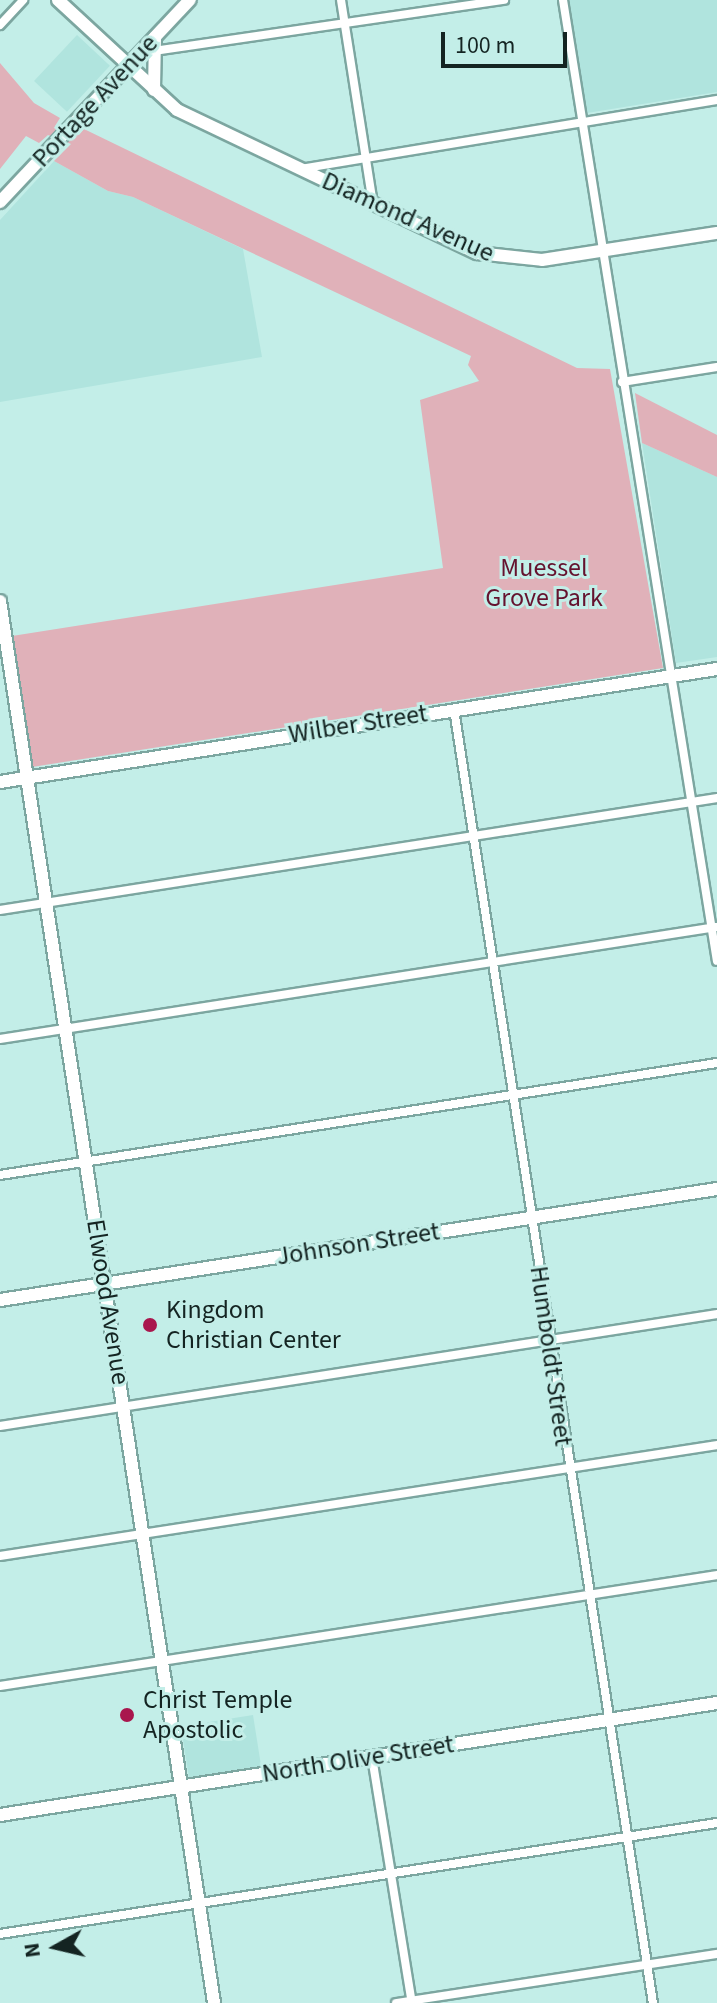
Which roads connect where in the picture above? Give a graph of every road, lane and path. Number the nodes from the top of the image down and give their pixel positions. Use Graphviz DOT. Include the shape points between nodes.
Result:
graph roads {
  1 [pos="23,0"];
  2 [pos="58,0"];
  3 [pos="190,0"];
  4 [pos="341,0"];
  5 [pos="504,0"];
  6 [pos="563,0"];
  7 [pos="0,25"];
  8 [pos="345,25"];
  9 [pos="146,54"];
  10 [pos="128,65"];
  11 [pos="154,90"];
  12 [pos="717,100"];
  13 [pos="581,122"];
  14 [pos="366,156"];
  15 [pos="300,169"];
  16 [pos="0,202"];
  17 [pos="373,205"];
  18 [pos="717,233"];
  19 [pos="601,252"];
  20 [pos="717,367"];
  21 [pos="622,382"];
  22 [pos="0,601"];
  23 [pos="5,661"];
  24 [pos="717,669"];
  25 [pos="672,675"];
  26 [pos="454,709"];
  27 [pos="27,778"];
  28 [pos="0,782"];
  29 [pos="717,798"];
  30 [pos="693,802"];
  31 [pos="472,835"];
  32 [pos="47,903"];
  33 [pos="0,910"];
  34 [pos="714,927"];
  35 [pos="717,961"];
  36 [pos="492,962"];
  37 [pos="66,1029"];
  38 [pos="0,1039"];
  39 [pos="717,1063"];
  40 [pos="512,1095"];
  41 [pos="86,1162"];
  42 [pos="0,1175"];
  43 [pos="717,1189"];
  44 [pos="531,1217"];
  45 [pos="105,1285"];
  46 [pos="0,1300"];
  47 [pos="717,1314"];
  48 [pos="549,1340"];
  49 [pos="124,1406"];
  50 [pos="0,1426"];
  51 [pos="717,1445"];
  52 [pos="568,1468"];
  53 [pos="143,1533"];
  54 [pos="0,1556"];
  55 [pos="717,1575"];
  56 [pos="589,1595"];
  57 [pos="162,1661"];
  58 [pos="0,1686"];
  59 [pos="717,1703"];
  60 [pos="608,1720"];
  61 [pos="372,1757"];
  62 [pos="180,1787"];
  63 [pos="0,1815"];
  64 [pos="717,1823"];
  65 [pos="627,1837"];
  66 [pos="391,1873"];
  67 [pos="199,1903"];
  68 [pos="0,1934"];
  69 [pos="717,1954"];
  70 [pos="647,1964"];
  71 [pos="412,2002"];
  72 [pos="214,2003"];
  73 [pos="396,2003"];
  74 [pos="653,2003"];
  1 -- 7 [label="street"];
  2 -- 10 [label="street, Diamond Avenue"];
  3 -- 9 [label="street, Portage Avenue"];
  4 -- 8 [label="street"];
  5 -- 8 [label="street"];
  6 -- 13 [label="street"];
  8 -- 9 [label="street"];
  8 -- 14 [label="street"];
  9 -- 10 [label="street, Portage Avenue"];
  9 -- 11 [label="street"];
  10 -- 11 [label="street, Diamond Avenue"];
  10 -- 16 [label="street, Portage Avenue"];
  11 -- 15 [label="street, Diamond Avenue" via="191,118"];
  12 -- 13 [label="street"];
  13 -- 14 [label="street"];
  13 -- 19 [label="street"];
  14 -- 15 [label="street"];
  14 -- 17 [label="street"];
  15 -- 17 [label="street, Diamond Avenue"];
  17 -- 19 [label="street, Diamond Avenue" via="491,257 523,261"];
  18 -- 19 [label="street, Diamond Avenue"];
  19 -- 21 [label="street"];
  20 -- 21 [label="street"];
  21 -- 25 [label="street"];
  22 -- 23 [label="street, Elwood Avenue"];
  23 -- 27 [label="street, Elwood Avenue"];
  24 -- 25 [label="street, Wilber Street"];
  25 -- 26 [label="street, Wilber Street"];
  25 -- 30 [label="street"];
  26 -- 27 [label="street, Wilber Street"];
  26 -- 31 [label="street, Humboldt Street"];
  27 -- 28 [label="street, Wilber Street"];
  27 -- 32 [label="street, Elwood Avenue"];
  29 -- 30 [label="street"];
  30 -- 31 [label="street"];
  30 -- 34 [label="street"];
  31 -- 32 [label="street"];
  31 -- 36 [label="street, Humboldt Street"];
  32 -- 33 [label="street"];
  32 -- 37 [label="street, Elwood Avenue"];
  34 -- 35 [label="street"];
  34 -- 36 [label="street"];
  36 -- 37 [label="street"];
  36 -- 40 [label="street, Humboldt Street"];
  37 -- 38 [label="street"];
  37 -- 41 [label="street, Elwood Avenue"];
  39 -- 40 [label="street"];
  40 -- 41 [label="street"];
  40 -- 44 [label="street, Humboldt Street"];
  41 -- 42 [label="street"];
  41 -- 45 [label="street, Elwood Avenue"];
  43 -- 44 [label="street, Johnson Street"];
  44 -- 45 [label="street, Johnson Street"];
  44 -- 48 [label="street, Humboldt Street"];
  45 -- 46 [label="street, Johnson Street"];
  45 -- 49 [label="street, Elwood Avenue"];
  47 -- 48 [label="street"];
  48 -- 49 [label="street"];
  48 -- 52 [label="street, Humboldt Street"];
  49 -- 50 [label="street"];
  49 -- 53 [label="street, Elwood Avenue"];
  51 -- 52 [label="street"];
  52 -- 53 [label="street"];
  52 -- 56 [label="street, Humboldt Street"];
  53 -- 54 [label="street"];
  53 -- 57 [label="street, Elwood Avenue"];
  55 -- 56 [label="street"];
  56 -- 57 [label="street"];
  56 -- 60 [label="street, Humboldt Street"];
  57 -- 58 [label="street"];
  57 -- 62 [label="street, Elwood Avenue"];
  59 -- 60 [label="street, North Olive Street"];
  60 -- 61 [label="street, North Olive Street"];
  60 -- 65 [label="street, Humboldt Street"];
  61 -- 62 [label="street, North Olive Street"];
  61 -- 66 [label="street"];
  62 -- 63 [label="street, North Olive Street"];
  62 -- 67 [label="street, Elwood Avenue"];
  64 -- 65 [label="street"];
  65 -- 66 [label="street"];
  65 -- 70 [label="street, Humboldt Street"];
  66 -- 67 [label="street"];
  66 -- 71 [label="street"];
  67 -- 68 [label="street"];
  67 -- 72 [label="street, Elwood Avenue"];
  69 -- 70 [label="street"];
  70 -- 71 [label="street"];
  70 -- 74 [label="street, Humboldt Street"];
  71 -- 73 [label="street"];
}
